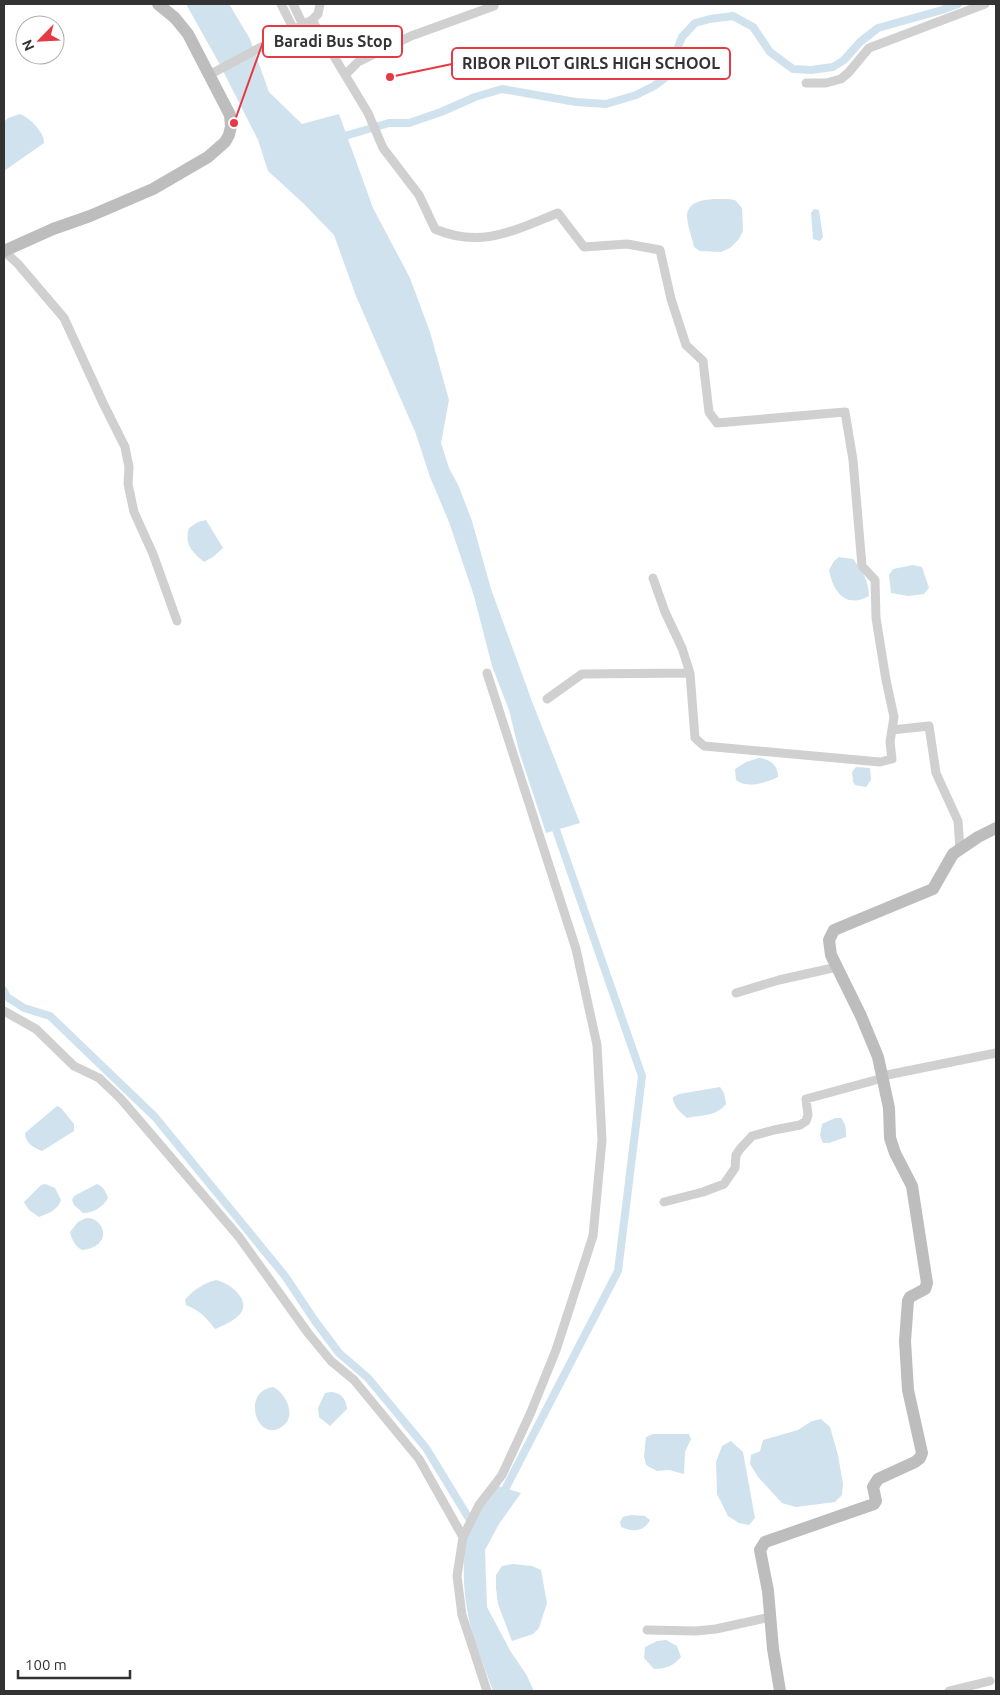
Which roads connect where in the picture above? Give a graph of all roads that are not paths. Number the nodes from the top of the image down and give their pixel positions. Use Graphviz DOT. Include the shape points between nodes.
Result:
graph roads {
  1 [pos="158,4"];
  2 [pos="281,4"];
  3 [pos="293,4"];
  4 [pos="311,4"];
  5 [pos="320,4"];
  6 [pos="985,4"];
  7 [pos="494,6"];
  8 [pos="314,18"];
  9 [pos="303,25"];
  10 [pos="294,30"];
  11 [pos="346,74"];
  12 [pos="209,75"];
  13 [pos="806,83"];
  14 [pos="4,251"];
  15 [pos="653,578"];
  16 [pos="177,621"];
  17 [pos="487,673"];
  18 [pos="690,673"];
  19 [pos="547,699"];
  20 [pos="892,730"];
  21 [pos="996,828"];
  22 [pos="960,850"];
  23 [pos="837,967"];
  24 [pos="736,993"];
  25 [pos="4,1011"];
  26 [pos="996,1053"];
  27 [pos="883,1077"];
  28 [pos="664,1202"];
  29 [pos="465,1532"];
  30 [pos="770,1617"];
  31 [pos="647,1630"];
  32 [pos="990,1680"];
  33 [pos="487,1691"];
  34 [pos="780,1691"];
  35 [pos="948,1691"];
  1 -- 12 [label="street" via="182,25"];
  2 -- 10 [label="street"];
  3 -- 9 [label="street"];
  4 -- 8 [label="street"];
  5 -- 8 [label="street"];
  6 -- 13 [label="street" via="869,48 841,79"];
  7 -- 11 [label="street" via="412,36 358,62"];
  8 -- 9 [label="street"];
  8 -- 11 [label="street"];
  9 -- 10 [label="street"];
  10 -- 12 [label="street"];
  11 -- 20 [label="street" via="384,148 419,195 434,229 451,236 475,239 511,232 558,213 584,247 627,244 660,250 686,345 703,360 709,412 717,423 845,412 853,460 862,566 875,580 876,618 894,717"];
  12 -- 14 [label="street" via="230,114 229,135 217,150 153,189"];
  14 -- 16 [label="street" via="64,318 125,447 134,512"];
  15 -- 18 [label="street"];
  17 -- 29 [label="street" via="576,949 597,1045 602,1140 593,1236 556,1350 532,1412 502,1475 474,1513"];
  18 -- 19 [label="street" via="582,674"];
  18 -- 20 [label="street" via="695,738 704,746 880,762 892,759"];
  20 -- 22 [label="street" via="929,726 936,773 958,821"];
  21 -- 22 [label="street"];
  22 -- 23 [label="street" via="953,854 933,890 834,930 829,940"];
  23 -- 24 [label="street"];
  23 -- 27 [label="street" via="878,1057"];
  25 -- 29 [label="street" via="36,1029 74,1066 99,1078 121,1099 239,1237 308,1334 331,1361 354,1380 418,1459"];
  26 -- 27 [label="street"];
  27 -- 28 [label="street" via="806,1098 806,1121 752,1136 736,1155 735,1168 724,1184"];
  27 -- 30 [label="street" via="890,1138 912,1186 927,1283 925,1289 908,1300 905,1341 908,1390 922,1453 915,1462 878,1479 873,1487 874,1504 765,1542 760,1550"];
  29 -- 33 [label="street" via="456,1576 462,1615"];
  30 -- 31 [label="street" via="716,1629"];
  30 -- 34 [label="street"];
  32 -- 35 [label="street"];
}
